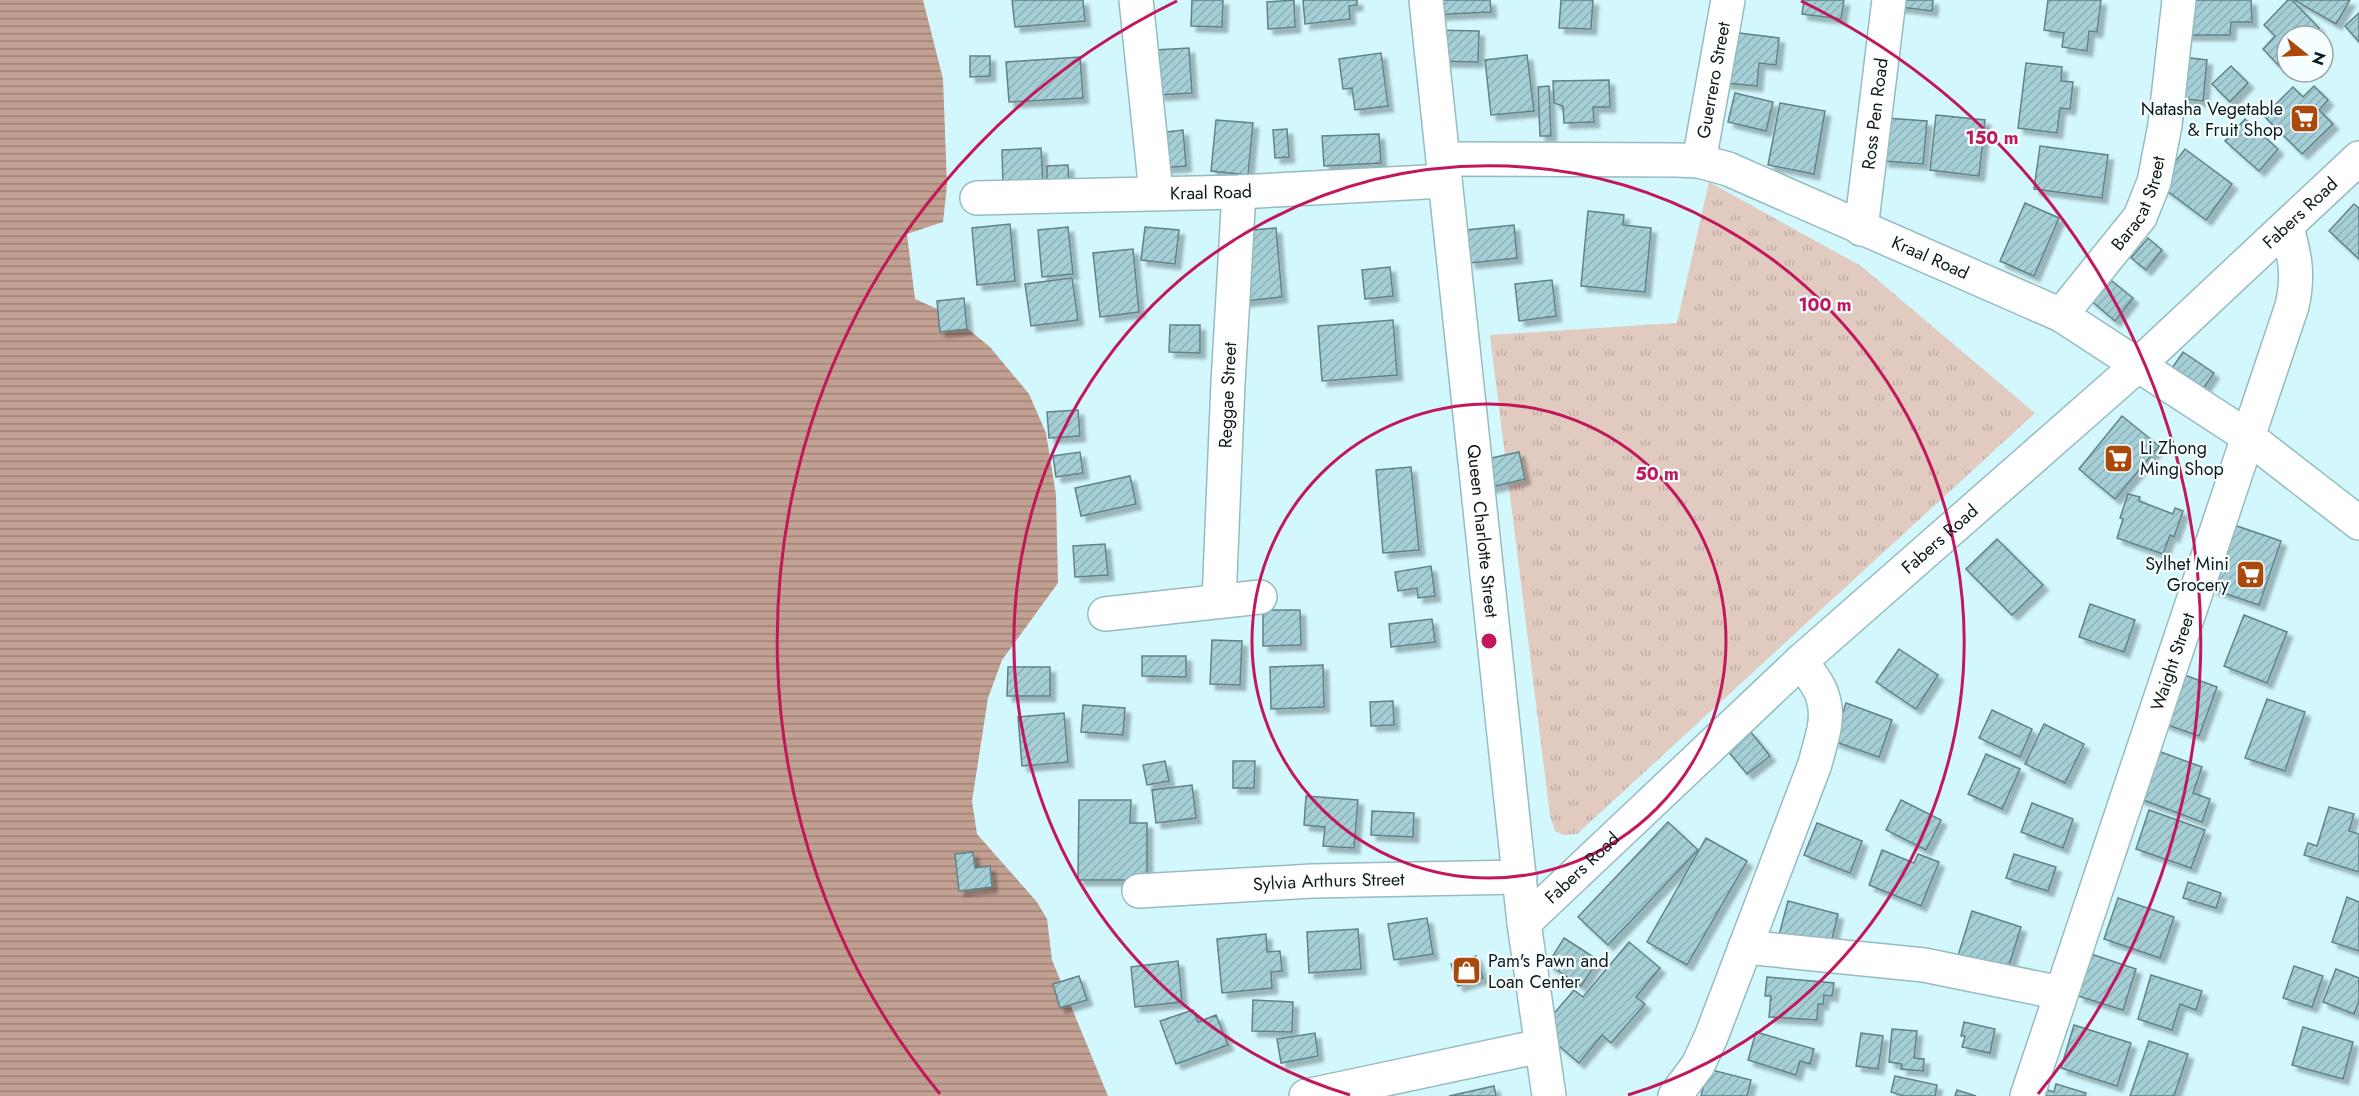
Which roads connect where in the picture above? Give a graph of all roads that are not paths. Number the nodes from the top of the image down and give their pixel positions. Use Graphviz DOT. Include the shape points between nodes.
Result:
graph roads {
  1 [pos="1136,0"];
  2 [pos="1426,0"];
  3 [pos="1728,0"];
  4 [pos="1889,0"];
  5 [pos="2180,0"];
  6 [pos="2359,158"];
  7 [pos="1699,160"];
  8 [pos="1444,170"];
  9 [pos="1239,192"];
  10 [pos="1156,193"];
  11 [pos="977,198"];
  12 [pos="2287,227"];
  13 [pos="1861,229"];
  14 [pos="2061,315"];
  15 [pos="2137,366"];
  16 [pos="2247,436"];
  17 [pos="2359,523"];
  18 [pos="1260,597"];
  19 [pos="1219,601"];
  20 [pos="1105,614"];
  21 [pos="1801,661"];
  22 [pos="1520,877"];
  23 [pos="1139,891"];
  24 [pos="1524,923"];
  25 [pos="1745,947"];
  26 [pos="2061,993"];
  27 [pos="1541,1046"];
  28 [pos="1306,1096"];
  29 [pos="1549,1096"];
  30 [pos="1675,1096"];
  31 [pos="2026,1096"];
  1 -- 10 [label="street"];
  2 -- 8 [label="street, Queen Charlotte Street"];
  3 -- 7 [label="street, Guerrero Street"];
  4 -- 13 [label="street, Ross Pen Road"];
  5 -- 14 [label="street, Baracat Street" via="2154,182 2140,218"];
  6 -- 12 [label="street, Fabers Road"];
  7 -- 8 [label="street, Kraal Road"];
  7 -- 13 [label="street, Kraal Road" via="1728,168"];
  8 -- 9 [label="street, Kraal Road"];
  8 -- 22 [label="street, Queen Charlotte Street"];
  9 -- 10 [label="street, Kraal Road"];
  9 -- 19 [label="street, Reggae Street"];
  10 -- 11 [label="street, Kraal Road"];
  12 -- 15 [label="street, Fabers Road"];
  12 -- 16 [label="street, Waight Street" via="2297,285"];
  13 -- 14 [label="street, Kraal Road"];
  14 -- 15 [label="street, Kraal Road"];
  15 -- 16 [label="street, Kraal Road"];
  15 -- 21 [label="street, Fabers Road"];
  16 -- 17 [label="street, Kraal Road"];
  16 -- 26 [label="street, Waight Street"];
  18 -- 19 [label="street"];
  19 -- 20 [label="street"];
  21 -- 24 [label="street, Fabers Road"];
  21 -- 25 [label="street" via="1823,696 1824,733"];
  22 -- 23 [label="street, Sylvia Arthurs Street" via="1312,881"];
  22 -- 24 [label="street, Queen Charlotte Street"];
  24 -- 27 [label="street, Queen Charlotte Street"];
  25 -- 26 [label="street" via="1924,965"];
  25 -- 30 [label="street" via="1698,1065"];
  26 -- 31 [label="street, Waight Street"];
  27 -- 28 [label="street"];
  27 -- 29 [label="street, Queen Charlotte Street"];
}
